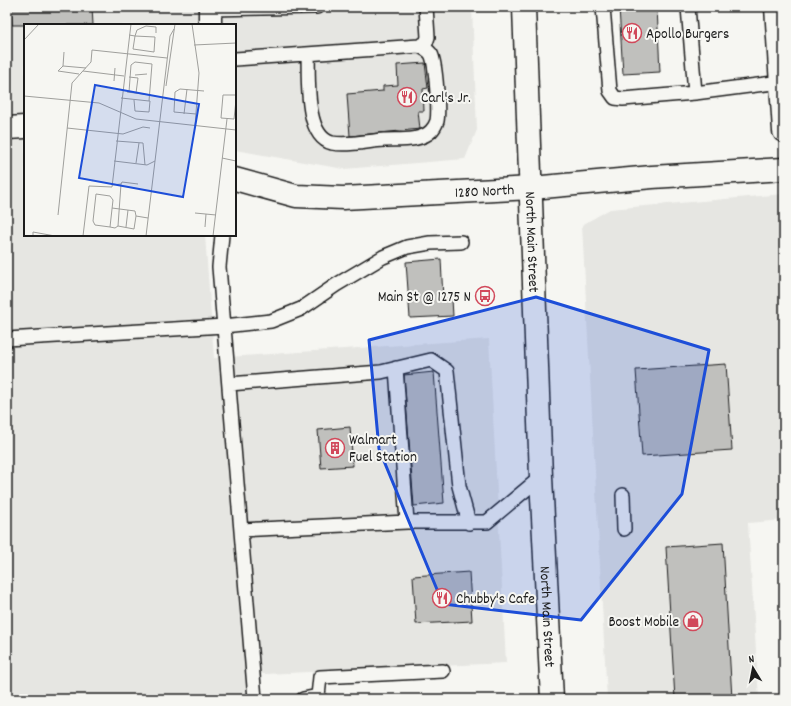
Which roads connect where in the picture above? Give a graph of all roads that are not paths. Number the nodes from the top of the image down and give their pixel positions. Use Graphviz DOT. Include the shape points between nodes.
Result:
graph roads {
  1 [pos="256,7"];
  2 [pos="314,7"];
  3 [pos="317,7"];
  4 [pos="426,7"];
  5 [pos="524,7"];
  6 [pos="603,7"];
  7 [pos="688,7"];
  8 [pos="776,7"];
  9 [pos="210,14"];
  10 [pos="419,46"];
  11 [pos="308,54"];
  12 [pos="236,59"];
  13 [pos="781,82"];
  14 [pos="694,94"];
  15 [pos="7,128"];
  16 [pos="24,128"];
  17 [pos="784,131"];
  18 [pos="784,169"];
  19 [pos="236,179"];
  20 [pos="532,188"];
  21 [pos="222,236"];
  22 [pos="460,242"];
  23 [pos="224,326"];
  24 [pos="7,339"];
  25 [pos="396,368"];
  26 [pos="228,384"];
  27 [pos="541,478"];
  28 [pos="623,495"];
  29 [pos="407,522"];
  30 [pos="469,523"];
  31 [pos="624,529"];
  32 [pos="241,530"];
  33 [pos="443,671"];
  34 [pos="318,697"];
  35 [pos="255,699"];
  36 [pos="303,699"];
  37 [pos="552,699"];
  1 -- 2 [label="lane"];
  1 -- 9 [label="lane"];
  2 -- 3 [label="lane"];
  4 -- 10 [label="lane" via="428,37 426,43"];
  5 -- 20 [label="main road, North Main Street"];
  6 -- 14 [label="lane" via="610,91 614,98"];
  7 -- 14 [label="lane"];
  8 -- 13 [label="main road"];
  10 -- 11 [label="lane"];
  10 -- 11 [label="lane" via="430,53 434,61 438,110 432,130 420,137 341,144 325,140 319,135 313,122"];
  11 -- 12 [label="lane"];
  13 -- 14 [label="lane"];
  13 -- 17 [label="main road"];
  15 -- 16 [label="main road"];
  18 -- 20 [label="main road, 1280 North"];
  19 -- 20 [label="main road, 1280 North" via="296,196 343,198"];
  20 -- 27 [label="main road, North Main Street"];
  21 -- 23 [label="lane" via="219,267"];
  22 -- 23 [label="lane" via="407,247 384,257 336,285 301,310 271,321"];
  23 -- 24 [label="lane"];
  23 -- 26 [label="lane"];
  25 -- 26 [label="lane" via="381,372"];
  25 -- 29 [label="lane"];
  25 -- 30 [label="lane" via="431,360 447,371 459,486"];
  26 -- 32 [label="lane"];
  27 -- 30 [label="lane" via="487,522"];
  27 -- 37 [label="main road, North Main Street"];
  28 -- 31 [label="lane"];
  29 -- 30 [label="lane"];
  29 -- 32 [label="lane"];
  32 -- 35 [label="lane"];
  33 -- 34 [label="lane" via="320,677"];
  34 -- 36 [label="lane"];
}
